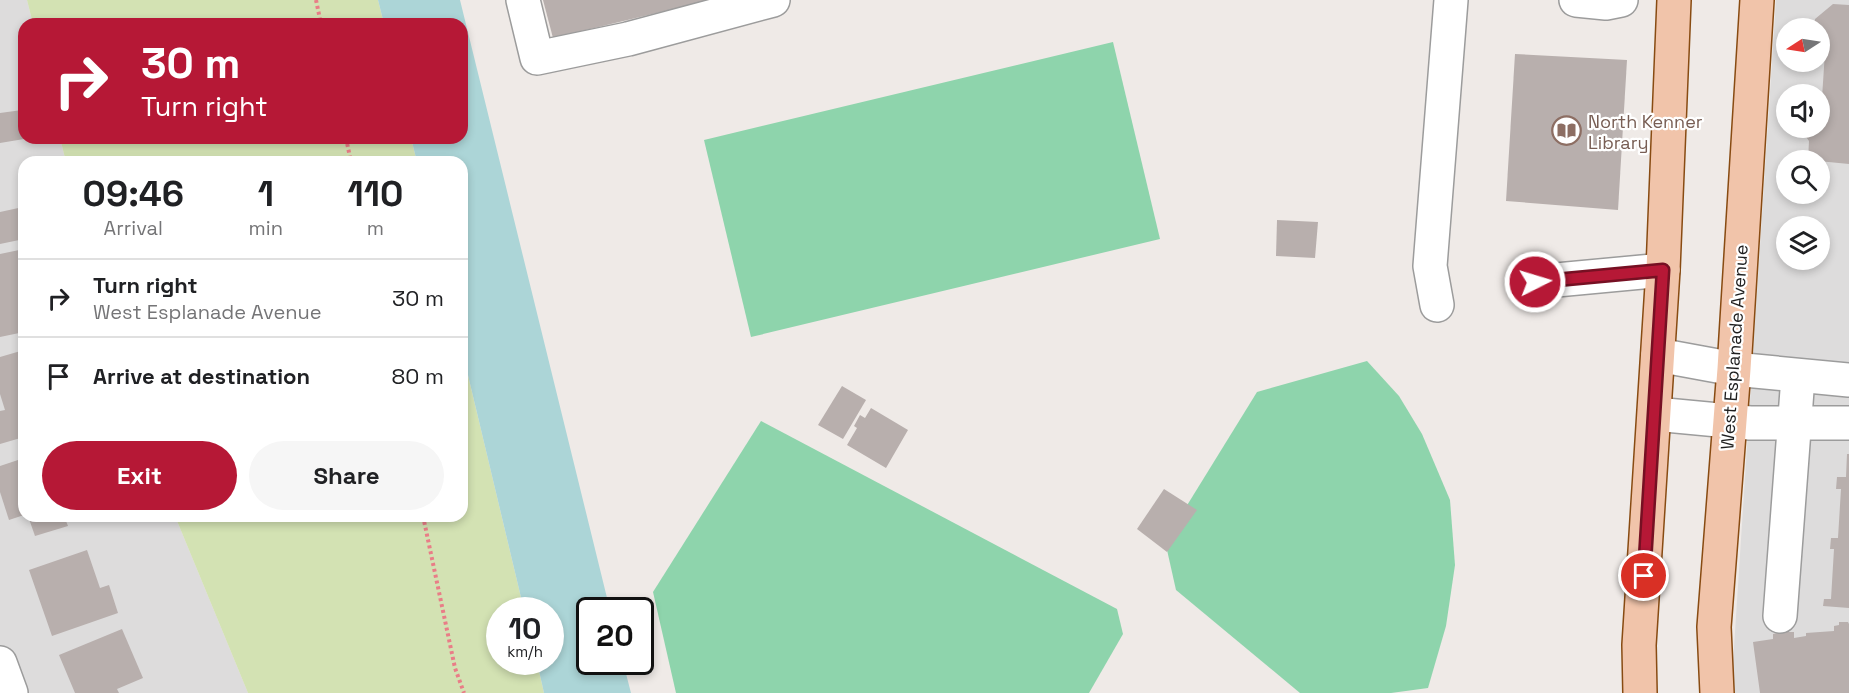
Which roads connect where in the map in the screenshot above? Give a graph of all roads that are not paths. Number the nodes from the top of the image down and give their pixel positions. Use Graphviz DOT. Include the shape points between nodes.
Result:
graph roads {
  1 [pos="523,0"];
  2 [pos="773,0"];
  3 [pos="1455,0"];
  4 [pos="1576,0"];
  5 [pos="1622,0"];
  6 [pos="1674,0"];
  7 [pos="1757,0"];
  8 [pos="1663,270"];
  9 [pos="1535,282"];
  10 [pos="1437,305"];
  11 [pos="1658,355"];
  12 [pos="1734,369"];
  13 [pos="1798,377"];
  14 [pos="1849,380"];
  15 [pos="1655,414"];
  16 [pos="1730,422"];
  17 [pos="1795,422"];
  18 [pos="1849,423"];
  19 [pos="1780,616"];
  20 [pos="0,663"];
  21 [pos="11,693"];
  22 [pos="1640,693"];
  23 [pos="1717,693"];
  1 -- 2 [label="street" via="537,58 628,39"];
  3 -- 10 [label="street" via="1430,266"];
  4 -- 5 [label="street"];
  6 -- 8 [label="main road"];
  7 -- 12 [label="main road, West Esplanade Avenue"];
  8 -- 9 [label="street"];
  8 -- 11 [label="main road"];
  11 -- 12 [label="street"];
  11 -- 15 [label="main road"];
  12 -- 13 [label="street"];
  12 -- 16 [label="main road, West Esplanade Avenue"];
  13 -- 14 [label="street"];
  13 -- 17 [label="street"];
  15 -- 16 [label="street"];
  15 -- 22 [label="main road" via="1639,645"];
  16 -- 17 [label="street"];
  16 -- 23 [label="main road, West Esplanade Avenue" via="1714,627"];
  17 -- 18 [label="street"];
  17 -- 19 [label="street"];
  20 -- 21 [label="street"];
}
